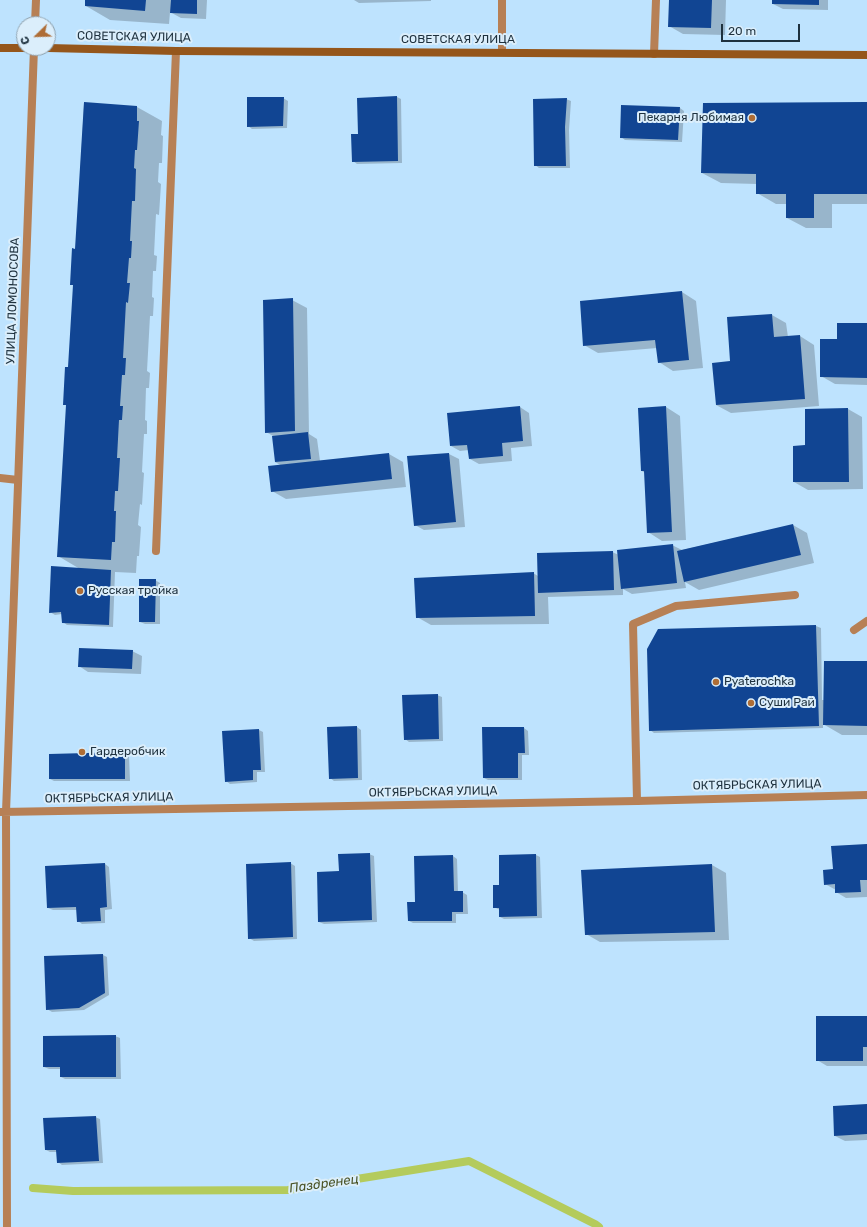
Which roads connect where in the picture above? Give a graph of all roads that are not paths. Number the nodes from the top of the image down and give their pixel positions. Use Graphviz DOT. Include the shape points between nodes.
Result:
graph roads {
  1 [pos="36,0"];
  2 [pos="502,0"];
  3 [pos="656,0"];
  4 [pos="35,16"];
  5 [pos="0,48"];
  6 [pos="16,48"];
  7 [pos="56,48"];
  8 [pos="176,50"];
  9 [pos="502,52"];
  10 [pos="654,54"];
  11 [pos="867,55"];
  12 [pos="34,56"];
  13 [pos="0,478"];
  14 [pos="18,480"];
  15 [pos="156,550"];
  16 [pos="795,595"];
  17 [pos="867,621"];
  18 [pos="854,630"];
  19 [pos="867,795"];
  20 [pos="636,800"];
  21 [pos="3,812"];
  22 [pos="7,1227"];
  1 -- 4 [label="street"];
  2 -- 9 [label="street"];
  3 -- 10 [label="street"];
  5 -- 6 [label="street"];
  7 -- 8 [label="street, СОВЕТСКАЯ УЛИЦА"];
  8 -- 9 [label="street, СОВЕТСКАЯ УЛИЦА"];
  8 -- 15 [label="street"];
  9 -- 10 [label="street, СОВЕТСКАЯ УЛИЦА"];
  10 -- 11 [label="street, СОВЕТСКАЯ УЛИЦА"];
  12 -- 14 [label="street, УЛИЦА ЛОМОНОСОВА"];
  13 -- 14 [label="street"];
  14 -- 21 [label="street, УЛИЦА ЛОМОНОСОВА"];
  16 -- 20 [label="street" via="676,606 633,624"];
  17 -- 18 [label="street"];
  19 -- 20 [label="street, ОКТЯБРЬСКАЯ УЛИЦА"];
  20 -- 21 [label="street, ОКТЯБРЬСКАЯ УЛИЦА"];
  21 -- 22 [label="street, УЛИЦА ЛОМОНОСОВА"];
}
